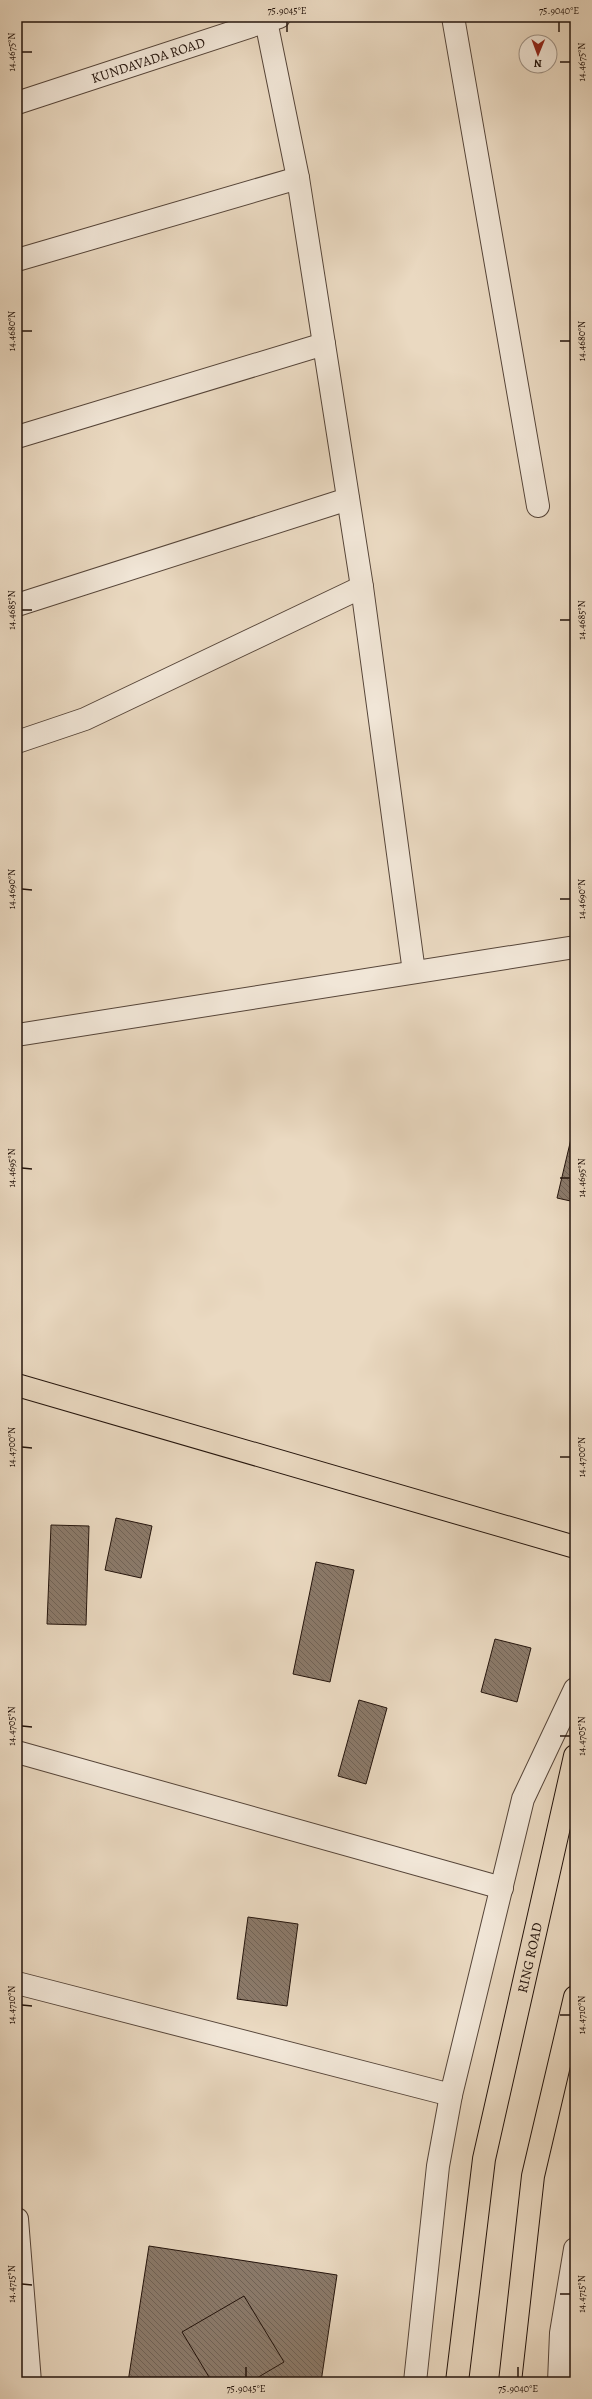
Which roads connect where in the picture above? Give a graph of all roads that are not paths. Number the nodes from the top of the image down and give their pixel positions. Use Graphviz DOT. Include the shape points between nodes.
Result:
graph roads {
  1 [pos="453,17"];
  2 [pos="273,19"];
  3 [pos="17,103"];
  4 [pos="298,178"];
  5 [pos="17,260"];
  6 [pos="324,344"];
  7 [pos="17,438"];
  8 [pos="348,499"];
  9 [pos="538,506"];
  10 [pos="362,587"];
  11 [pos="17,605"];
  12 [pos="17,742"];
  13 [pos="575,947"];
  14 [pos="414,972"];
  15 [pos="17,1035"];
  16 [pos="17,1385"];
  17 [pos="575,1547"];
  18 [pos="575,1689"];
  19 [pos="17,1752"];
  20 [pos="575,1756"];
  21 [pos="502,1888"];
  22 [pos="17,1983"];
  23 [pos="575,1997"];
  24 [pos="451,2096"];
  25 [pos="17,2219"];
  26 [pos="575,2249"];
  27 [pos="30,2382"];
  28 [pos="415,2382"];
  29 [pos="457,2382"];
  30 [pos="510,2382"];
  31 [pos="559,2382"];
  1 -- 9 [label="street"];
  2 -- 3 [label="street, KUNDAVADA ROAD"];
  2 -- 4 [label="street"];
  4 -- 5 [label="street"];
  4 -- 6 [label="street"];
  6 -- 7 [label="street"];
  6 -- 8 [label="street"];
  8 -- 10 [label="street"];
  8 -- 11 [label="street"];
  10 -- 12 [label="street" via="85,719"];
  10 -- 14 [label="street"];
  13 -- 14 [label="street"];
  14 -- 15 [label="street"];
  16 -- 17 [label="main road"];
  18 -- 21 [label="street" via="523,1799"];
  19 -- 21 [label="street"];
  20 -- 29 [label="main road, RING ROAD" via="484,2159"];
  21 -- 24 [label="street"];
  22 -- 24 [label="street"];
  23 -- 30 [label="main road" via="532,2176"];
  24 -- 28 [label="street" via="438,2166"];
  25 -- 27 [label="street"];
  26 -- 31 [label="street" via="561,2334"];
}
